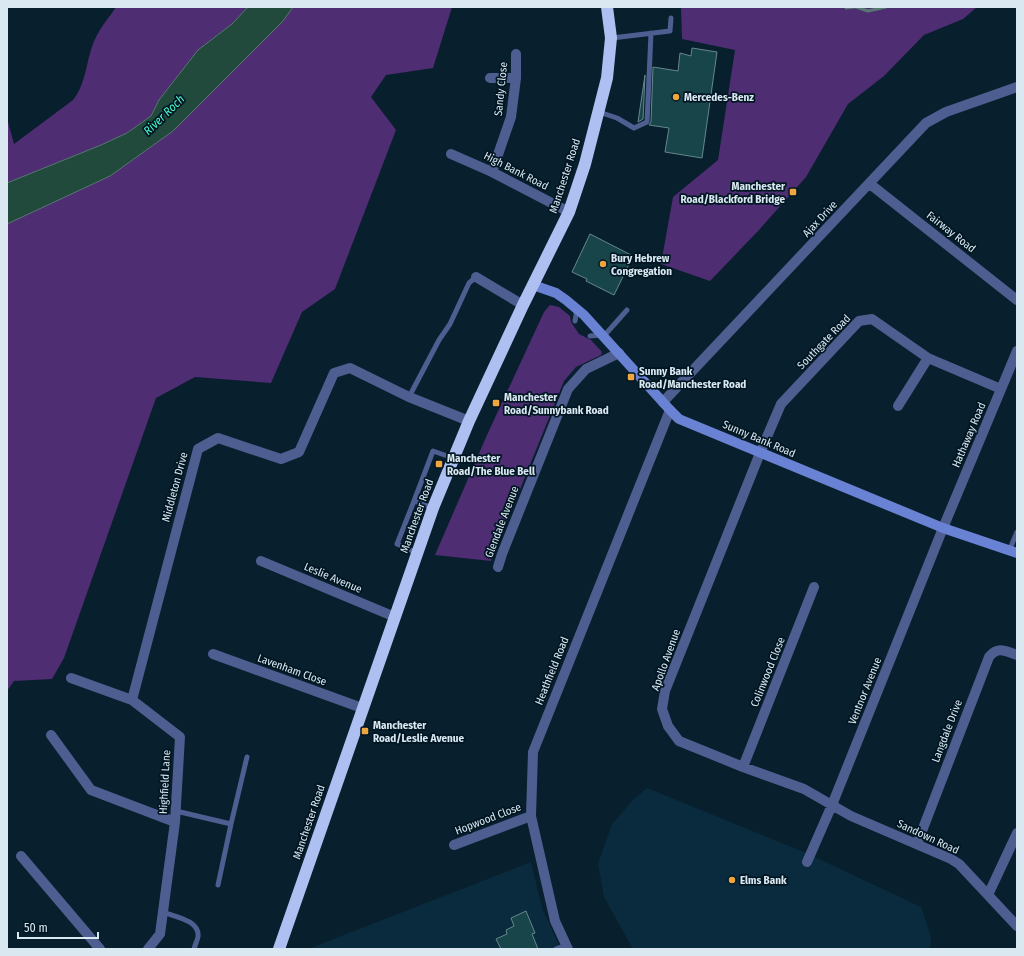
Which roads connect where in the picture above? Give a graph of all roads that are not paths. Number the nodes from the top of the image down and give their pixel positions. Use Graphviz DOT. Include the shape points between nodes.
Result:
graph roads {
  1 [pos="607,7"];
  2 [pos="671,18"];
  3 [pos="651,33"];
  4 [pos="611,38"];
  5 [pos="516,54"];
  6 [pos="490,78"];
  7 [pos="516,78"];
  8 [pos="1017,87"];
  9 [pos="598,112"];
  10 [pos="451,154"];
  11 [pos="492,172"];
  12 [pos="870,184"];
  13 [pos="569,212"];
  14 [pos="476,277"];
  15 [pos="533,284"];
  16 [pos="1017,300"];
  17 [pos="522,305"];
  18 [pos="577,309"];
  19 [pos="627,310"];
  20 [pos="575,321"];
  21 [pos="590,336"];
  22 [pos="603,336"];
  23 [pos="1017,350"];
  24 [pos="619,353"];
  25 [pos="928,358"];
  26 [pos="1001,389"];
  27 [pos="409,397"];
  28 [pos="666,406"];
  29 [pos="898,406"];
  30 [pos="469,420"];
  31 [pos="760,453"];
  32 [pos="453,458"];
  33 [pos="414,501"];
  34 [pos="433,508"];
  35 [pos="943,528"];
  36 [pos="1017,532"];
  37 [pos="1013,552"];
  38 [pos="418,553"];
  39 [pos="261,561"];
  40 [pos="498,567"];
  41 [pos="814,586"];
  42 [pos="396,617"];
  43 [pos="213,654"];
  44 [pos="1017,655"];
  45 [pos="71,678"];
  46 [pos="132,700"];
  47 [pos="362,708"];
  48 [pos="51,735"];
  49 [pos="247,757"];
  50 [pos="743,767"];
  51 [pos="832,805"];
  52 [pos="175,816"];
  53 [pos="530,816"];
  54 [pos="231,824"];
  55 [pos="1017,833"];
  56 [pos="916,844"];
  57 [pos="454,845"];
  58 [pos="21,856"];
  59 [pos="807,862"];
  60 [pos="218,885"];
  61 [pos="988,895"];
  62 [pos="163,912"];
  63 [pos="1017,926"];
  64 [pos="567,947"];
  65 [pos="100,949"];
  66 [pos="148,949"];
  67 [pos="194,949"];
  68 [pos="279,949"];
  69 [pos="556,949"];
  1 -- 4 [label="highway, Manchester Road"];
  2 -- 3 [label="lane" via="670,31"];
  3 -- 4 [label="lane"];
  3 -- 9 [label="lane" via="647,122 634,128 617,118"];
  4 -- 9 [label="highway, Manchester Road" via="607,78"];
  5 -- 7 [label="street, Sandy Close"];
  6 -- 7 [label="street"];
  7 -- 11 [label="street, Sandy Close" via="511,117"];
  8 -- 12 [label="street, Ajax Drive" via="946,112 926,123"];
  9 -- 13 [label="highway, Manchester Road"];
  10 -- 11 [label="street, High Bank Road"];
  11 -- 13 [label="street, High Bank Road"];
  12 -- 16 [label="street, Fairway Road"];
  12 -- 28 [label="street, Ajax Drive"];
  13 -- 15 [label="highway, Manchester Road"];
  14 -- 17 [label="street"];
  14 -- 27 [label="lane"];
  15 -- 17 [label="highway, Manchester Road"];
  15 -- 18 [label="street, Sunny Bank Road" via="556,293"];
  17 -- 30 [label="highway, Manchester Road"];
  18 -- 20 [label="lane"];
  18 -- 22 [label="street, Sunny Bank Road"];
  19 -- 22 [label="lane"];
  21 -- 22 [label="lane"];
  22 -- 24 [label="street, Sunny Bank Road"];
  23 -- 26 [label="street, Hathaway Road"];
  24 -- 28 [label="street, Sunny Bank Road"];
  24 -- 40 [label="street, Glendale Avenue" via="586,369 568,389"];
  25 -- 26 [label="street, Southgate Road"];
  25 -- 29 [label="street"];
  25 -- 31 [label="street, Southgate Road" via="872,319 859,321 781,404"];
  26 -- 35 [label="street, Hathaway Road"];
  27 -- 30 [label="street, Middleton Drive"];
  27 -- 46 [label="street, Middleton Drive" via="350,368 334,373 299,452 281,458 218,438 198,450"];
  28 -- 31 [label="street, Sunny Bank Road" via="679,419"];
  28 -- 53 [label="street, Heathfield Road" via="533,752"];
  30 -- 32 [label="highway, Manchester Road"];
  31 -- 35 [label="street, Sunny Bank Road"];
  31 -- 50 [label="street, Apollo Avenue" via="665,691 662,709 668,726 680,741"];
  32 -- 33 [label="lane" via="433,451"];
  32 -- 34 [label="highway, Manchester Road"];
  33 -- 34 [label="lane"];
  33 -- 38 [label="lane" via="397,544"];
  34 -- 38 [label="highway, Manchester Road"];
  35 -- 37 [label="street, Sunny Bank Road"];
  35 -- 51 [label="street, Ventnor Avenue"];
  36 -- 37 [label="lane"];
  38 -- 42 [label="highway, Manchester Road"];
  39 -- 42 [label="street, Leslie Avenue"];
  41 -- 50 [label="street, Colinwood Close"];
  42 -- 47 [label="highway, Manchester Road"];
  43 -- 47 [label="street, Lavenham Close"];
  44 -- 56 [label="street, Langdale Drive" via="997,650 989,657"];
  45 -- 46 [label="street, Highfield Lane"];
  46 -- 52 [label="street, Highfield Lane" via="180,736"];
  47 -- 68 [label="highway, Manchester Road"];
  48 -- 52 [label="street" via="91,790"];
  49 -- 54 [label="lane"];
  50 -- 51 [label="street, Apollo Avenue" via="804,789"];
  51 -- 56 [label="street, Sandown Road"];
  51 -- 59 [label="street, Ventnor Avenue"];
  52 -- 54 [label="lane"];
  52 -- 62 [label="street, Highfield Lane"];
  53 -- 57 [label="street, Hopwood Close"];
  53 -- 64 [label="street, Heathfield Road" via="555,921"];
  54 -- 60 [label="lane"];
  55 -- 61 [label="street"];
  56 -- 61 [label="street, Sandown Road" via="959,864"];
  58 -- 65 [label="street"];
  61 -- 63 [label="street, Sandown Road"];
  62 -- 66 [label="street, Highfield Lane" via="160,934"];
  62 -- 67 [label="lane" via="193,924 197,929 198,938"];
  64 -- 69 [label="lane"];
}
